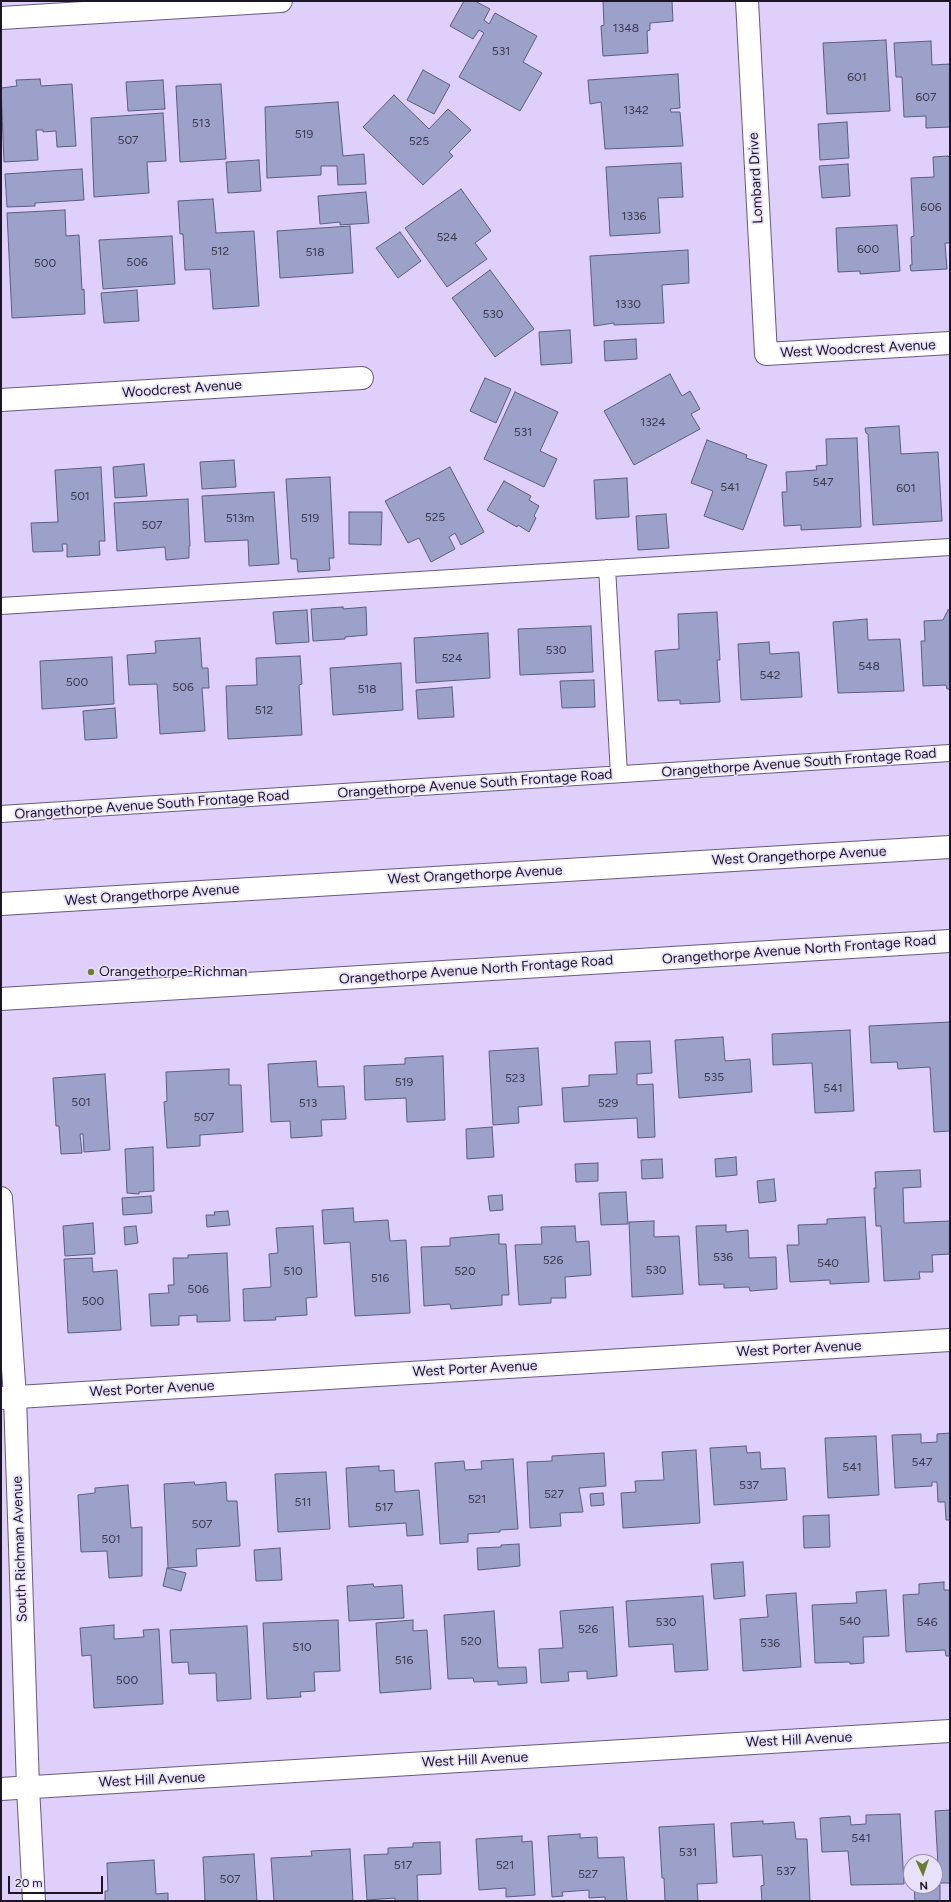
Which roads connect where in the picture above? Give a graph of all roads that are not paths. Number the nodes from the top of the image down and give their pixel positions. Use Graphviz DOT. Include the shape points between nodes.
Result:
graph roads {
  1 [pos="282,1"];
  2 [pos="747,1"];
  3 [pos="1,18"];
  4 [pos="950,343"];
  5 [pos="766,354"];
  6 [pos="362,378"];
  7 [pos="1,400"];
  8 [pos="950,547"];
  9 [pos="607,568"];
  10 [pos="1,606"];
  11 [pos="950,753"];
  12 [pos="619,774"];
  13 [pos="1,814"];
  14 [pos="950,847"];
  15 [pos="1,904"];
  16 [pos="950,941"];
  17 [pos="1,999"];
  18 [pos="1,1198"];
  19 [pos="950,1340"];
  20 [pos="8,1398"];
  21 [pos="950,1731"];
  22 [pos="28,1787"];
  23 [pos="1,1789"];
  24 [pos="34,1901"];
  1 -- 3 [label="street"];
  2 -- 5 [label="street, Lombard Drive"];
  4 -- 5 [label="street, West Woodcrest Avenue"];
  6 -- 7 [label="street, Woodcrest Avenue"];
  8 -- 9 [label="lane"];
  9 -- 10 [label="lane"];
  9 -- 12 [label="lane"];
  11 -- 12 [label="lane, Orangethorpe Avenue South Frontage Road"];
  12 -- 13 [label="lane, Orangethorpe Avenue South Frontage Road"];
  14 -- 15 [label="street, West Orangethorpe Avenue"];
  16 -- 17 [label="street, Orangethorpe Avenue North Frontage Road"];
  18 -- 20 [label="street, South Richman Avenue"];
  19 -- 20 [label="street, West Porter Avenue"];
  20 -- 22 [label="street, South Richman Avenue"];
  21 -- 22 [label="street, West Hill Avenue"];
  22 -- 23 [label="street, West Hill Avenue"];
  22 -- 24 [label="street, South Richman Avenue"];
}
